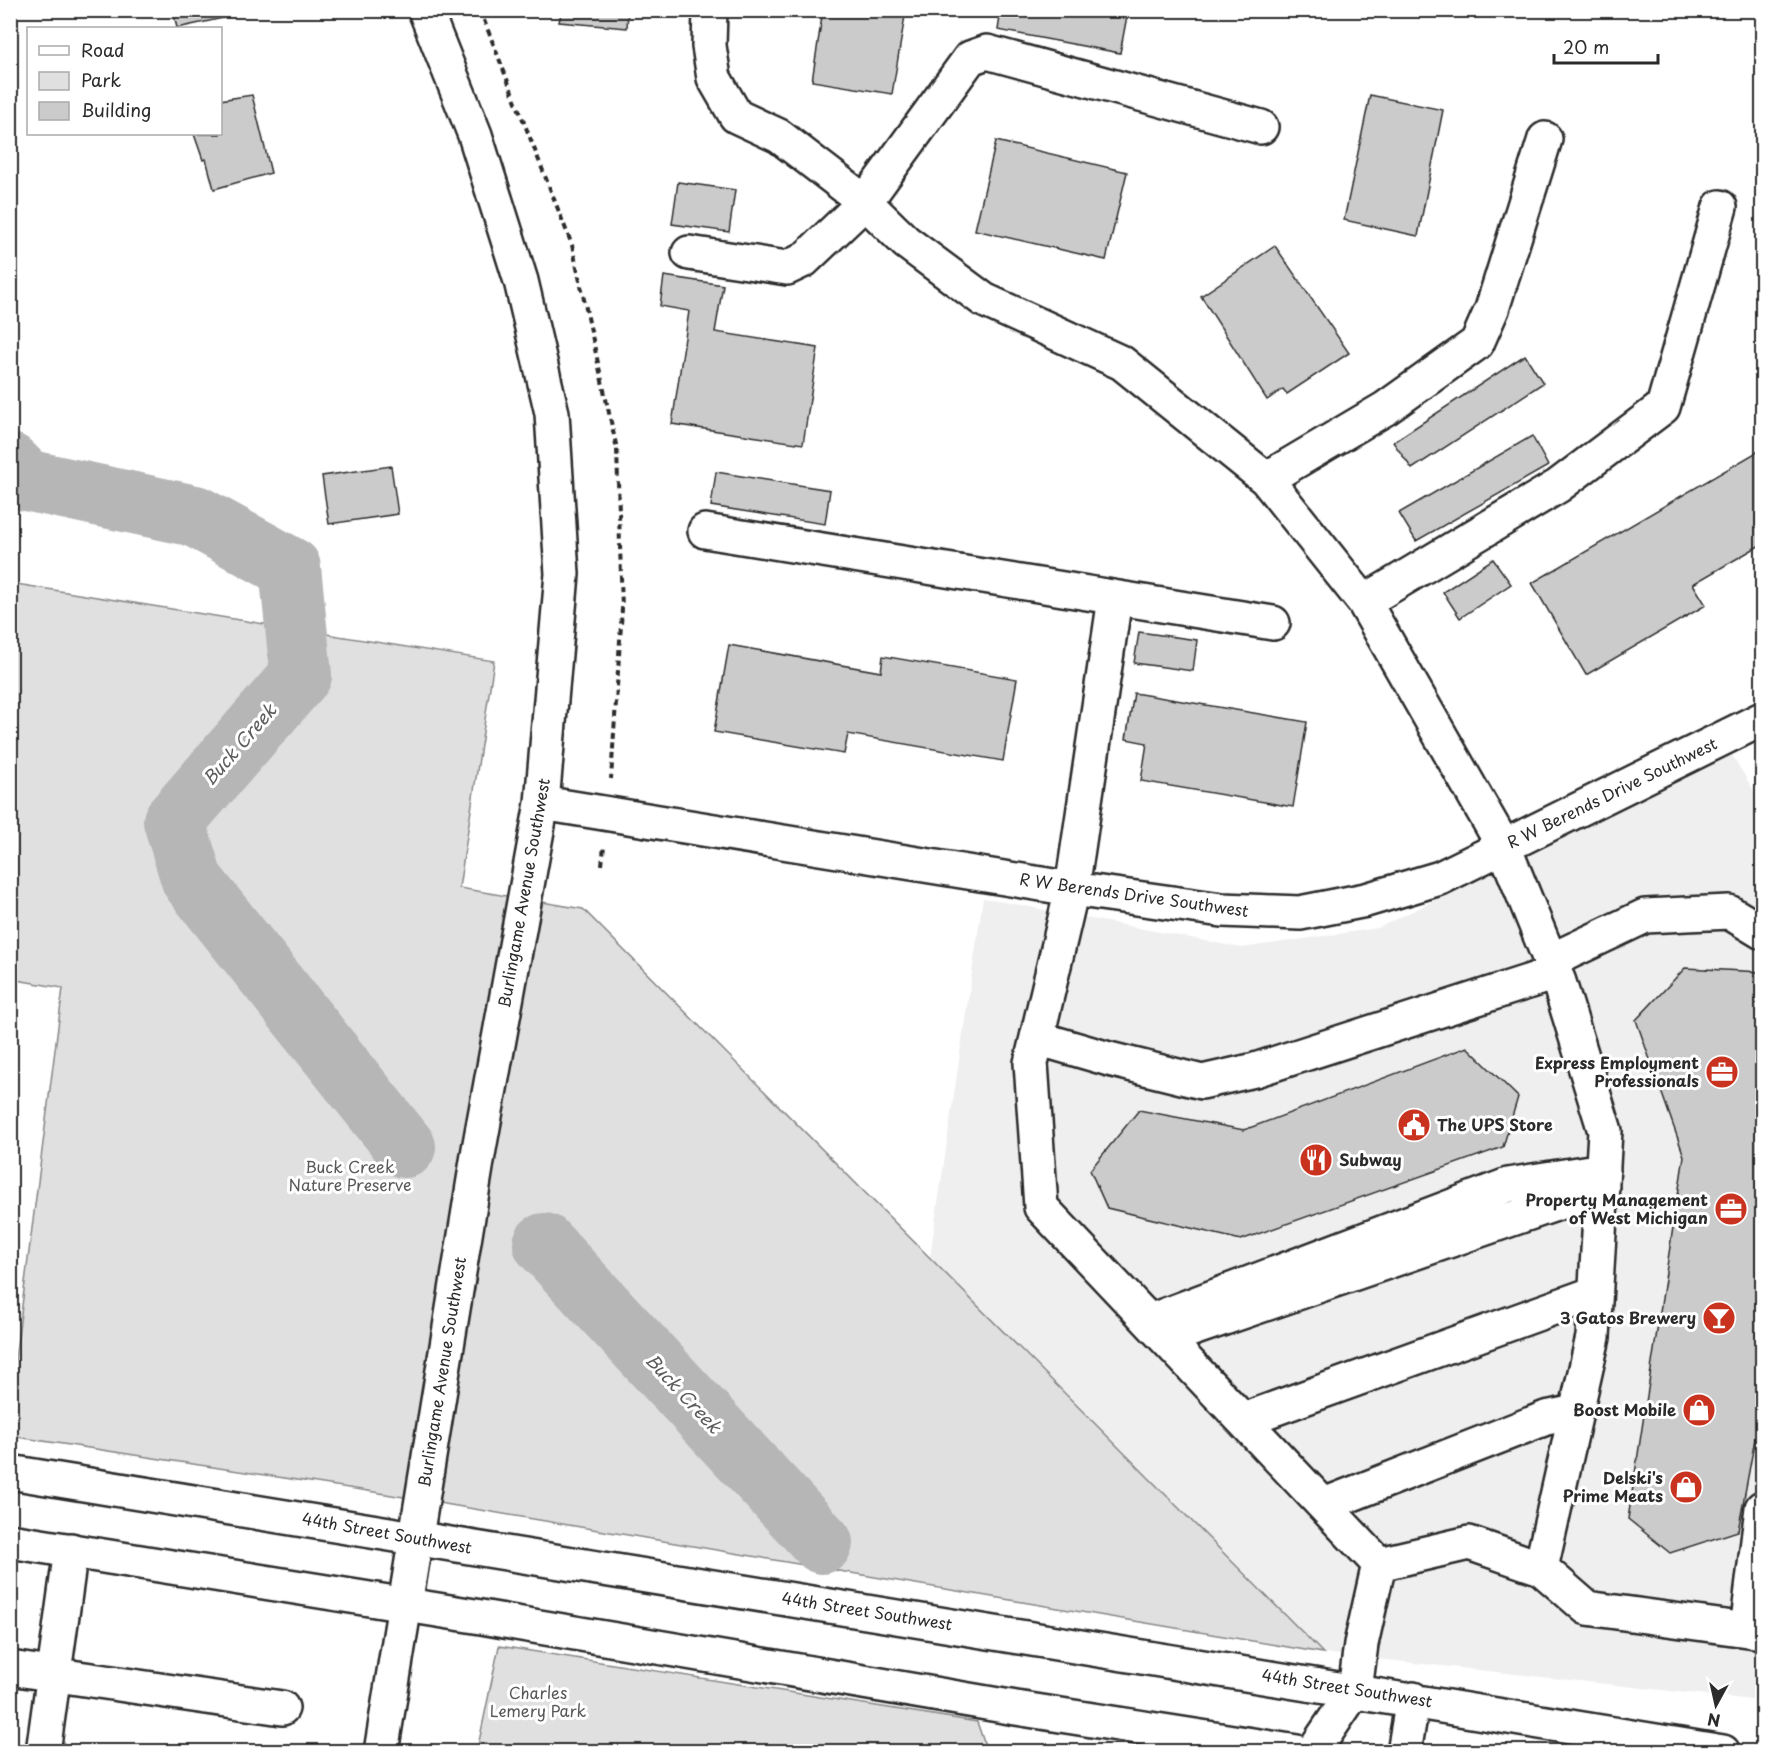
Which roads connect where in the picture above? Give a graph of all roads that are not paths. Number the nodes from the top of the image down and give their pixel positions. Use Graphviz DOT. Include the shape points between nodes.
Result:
graph roads {
  1 [pos="425,10"];
  2 [pos="710,10"];
  3 [pos="1261,127"];
  4 [pos="1545,139"];
  5 [pos="865,202"];
  6 [pos="1720,207"];
  7 [pos="689,254"];
  8 [pos="1266,479"];
  9 [pos="705,531"];
  10 [pos="1115,598"];
  11 [pos="1364,603"];
  12 [pos="1273,623"];
  13 [pos="1760,726"];
  14 [pos="542,802"];
  15 [pos="1504,847"];
  16 [pos="1072,889"];
  17 [pos="1762,932"];
  18 [pos="1553,967"];
  19 [pos="1037,1038"];
  20 [pos="1602,1179"];
  21 [pos="1595,1293"];
  22 [pos="1158,1330"];
  23 [pos="1576,1412"];
  24 [pos="1243,1420"];
  25 [pos="10,1472"];
  26 [pos="1324,1505"];
  27 [pos="1762,1508"];
  28 [pos="415,1536"];
  29 [pos="10,1541"];
  30 [pos="71,1550"];
  31 [pos="1379,1564"];
  32 [pos="1540,1568"];
  33 [pos="404,1605"];
  34 [pos="1755,1631"];
  35 [pos="10,1668"];
  36 [pos="54,1674"];
  37 [pos="1355,1690"];
  38 [pos="1413,1699"];
  39 [pos="282,1708"];
  40 [pos="43,1752"];
  41 [pos="381,1752"];
  42 [pos="1297,1752"];
  43 [pos="1313,1752"];
  44 [pos="1404,1752"];
  45 [pos="1724,1752"];
  1 -- 14 [label="main road, Burlingame Avenue Southwest" via="482,157 521,281 552,413 561,574"];
  2 -- 5 [label="main road" via="709,46 714,78 736,116 779,136"];
  3 -- 5 [label="main road" via="987,52 970,58"];
  4 -- 8 [label="main road" via="1492,309 1477,343 1386,408"];
  5 -- 7 [label="main road" via="804,260 787,268"];
  5 -- 8 [label="main road" via="906,242 984,300 1122,363"];
  6 -- 11 [label="main road" via="1663,407 1558,486"];
  8 -- 11 [label="main road"];
  9 -- 10 [label="main road"];
  10 -- 12 [label="main road"];
  10 -- 16 [label="main road"];
  11 -- 15 [label="main road"];
  13 -- 15 [label="main road, R W Berends Drive Southwest"];
  14 -- 16 [label="main road, R W Berends Drive Southwest"];
  14 -- 28 [label="main road, Burlingame Avenue Southwest"];
  15 -- 16 [label="main road, R W Berends Drive Southwest" via="1440,878 1366,900 1300,913 1222,910"];
  15 -- 18 [label="main road"];
  16 -- 19 [label="main road"];
  17 -- 18 [label="main road" via="1729,912 1645,916"];
  18 -- 19 [label="main road" via="1255,1070 1202,1082"];
  18 -- 20 [label="main road" via="1605,1131"];
  19 -- 22 [label="main road" via="1031,1063 1041,1207"];
  20 -- 21 [label="main road"];
  20 -- 22 [label="main road" via="1508,1185"];
  21 -- 23 [label="main road" via="1593,1337"];
  21 -- 24 [label="main road"];
  22 -- 24 [label="main road"];
  23 -- 26 [label="main road" via="1546,1418"];
  23 -- 32 [label="main road"];
  24 -- 26 [label="main road"];
  25 -- 28 [label="main road, 44th Street Southwest"];
  26 -- 31 [label="main road"];
  27 -- 34 [label="main road"];
  28 -- 33 [label="main road, Burlingame Avenue Southwest"];
  28 -- 37 [label="main road, 44th Street Southwest"];
  29 -- 30 [label="main road"];
  30 -- 33 [label="main road"];
  30 -- 36 [label="main road"];
  31 -- 32 [label="main road" via="1469,1543"];
  31 -- 37 [label="main road"];
  32 -- 34 [label="main road" via="1587,1608"];
  33 -- 41 [label="main road, Burlingame Avenue Southwest"];
  33 -- 42 [label="main road"];
  35 -- 36 [label="main road"];
  36 -- 39 [label="main road"];
  36 -- 40 [label="main road"];
  37 -- 38 [label="main road, 44th Street Southwest"];
  37 -- 43 [label="main road"];
  38 -- 44 [label="main road"];
  38 -- 45 [label="main road, 44th Street Southwest"];
}
